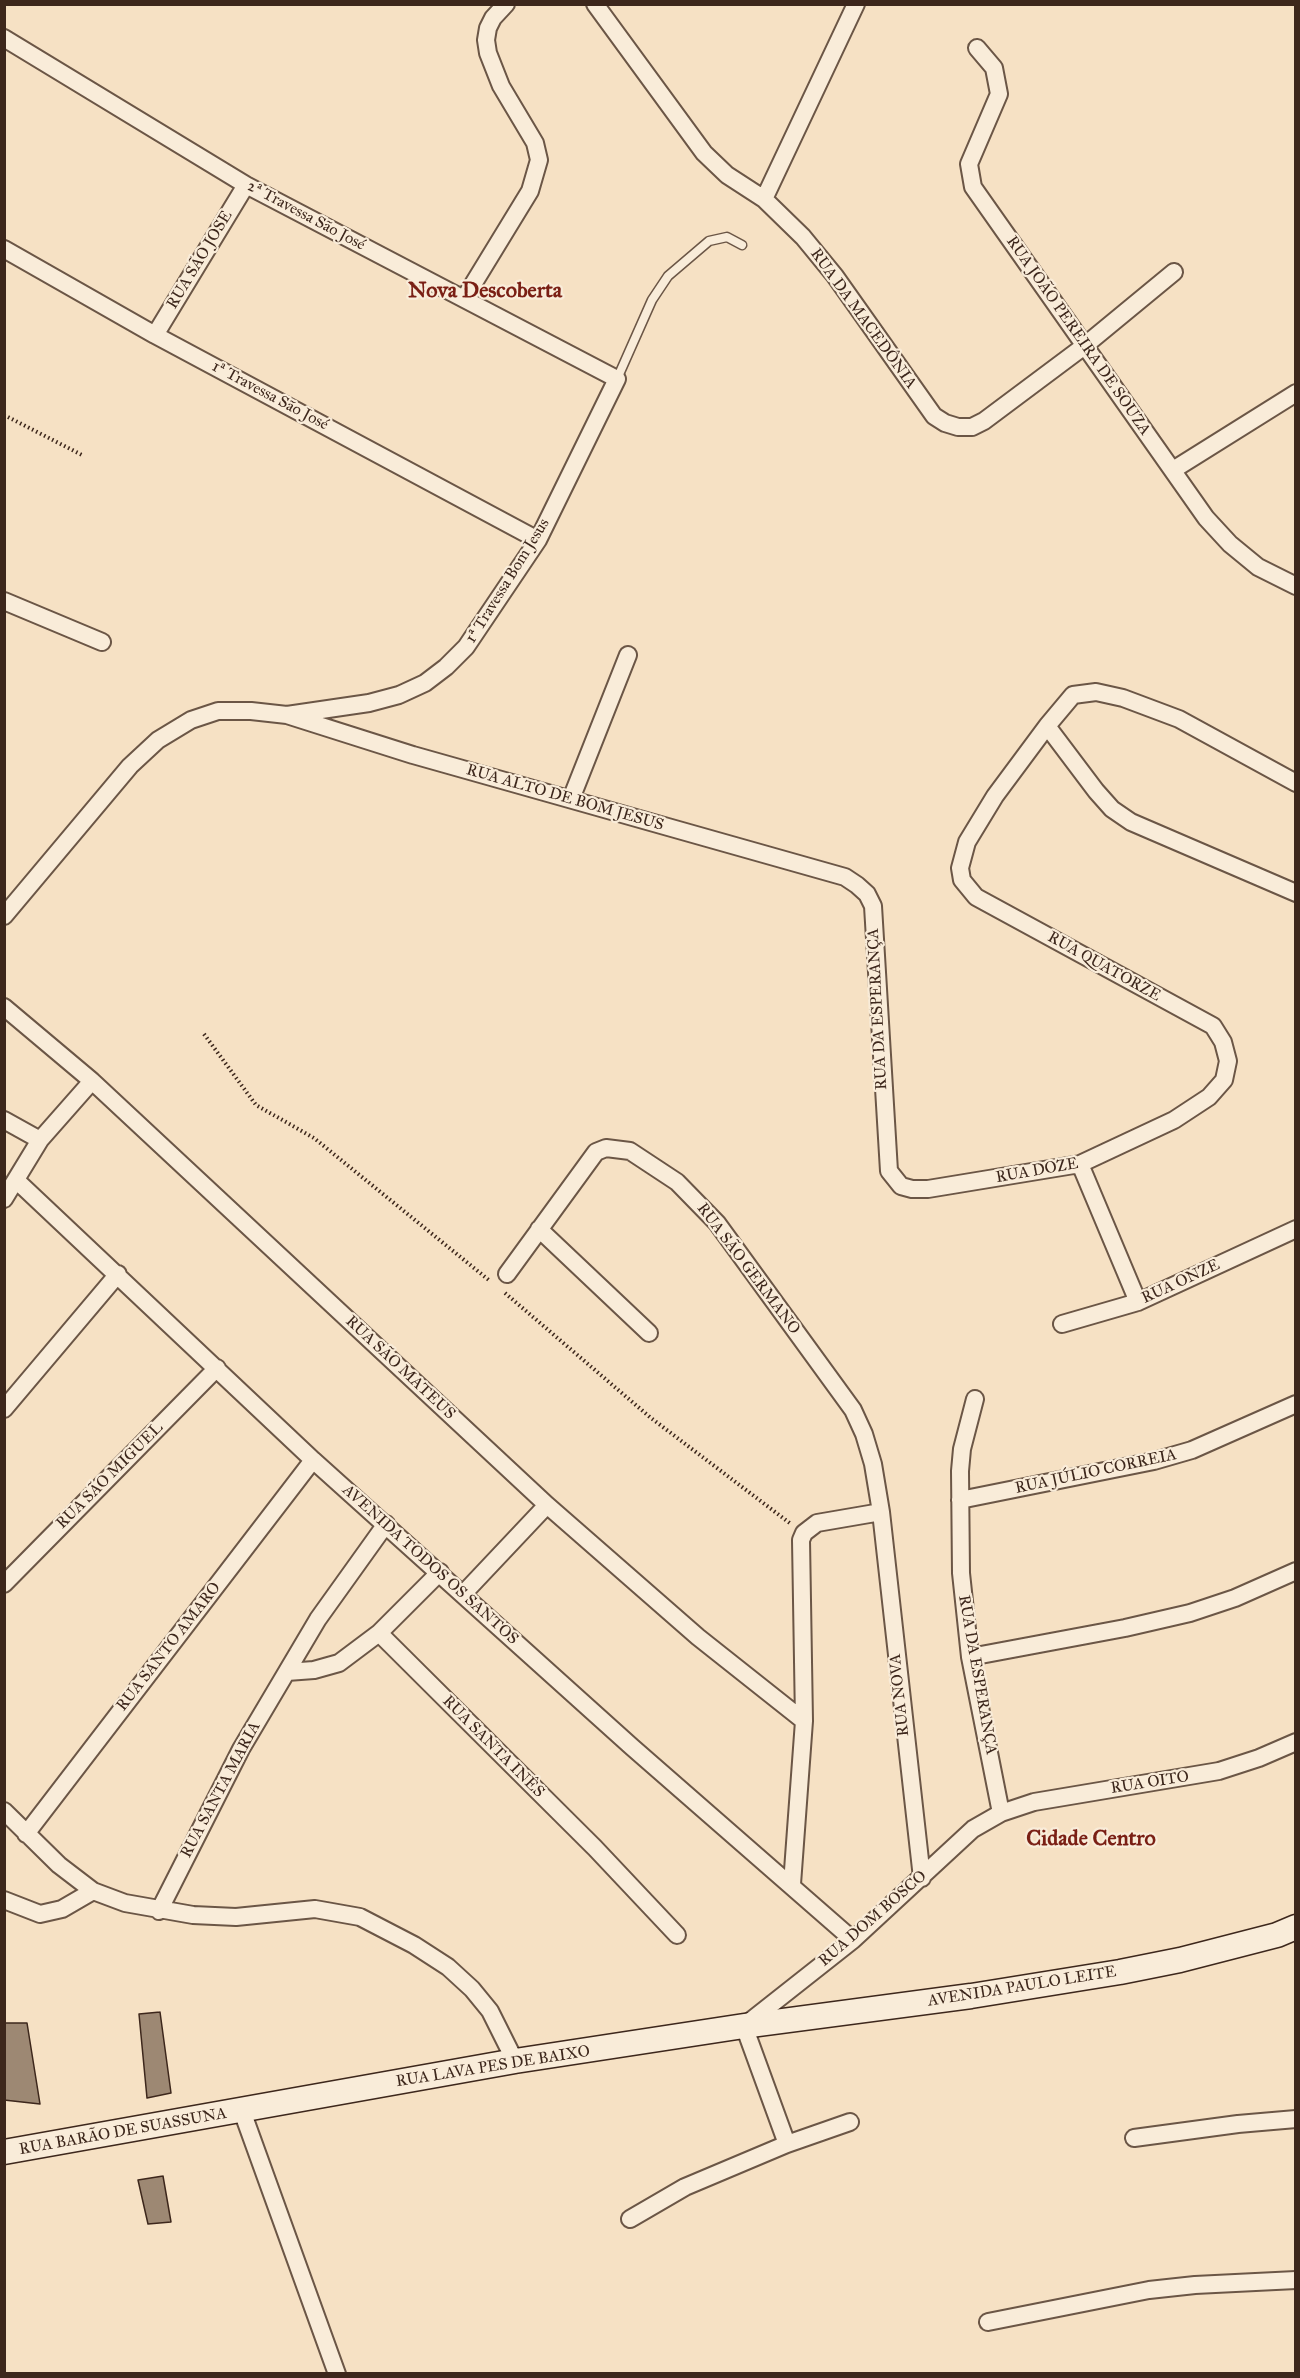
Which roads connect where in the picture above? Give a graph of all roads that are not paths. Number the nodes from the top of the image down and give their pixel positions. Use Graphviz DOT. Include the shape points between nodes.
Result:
graph roads {
  1 [pos="506,4"];
  2 [pos="595,4"];
  3 [pos="856,4"];
  4 [pos="4,38"];
  5 [pos="977,48"];
  6 [pos="246,185"];
  7 [pos="764,199"];
  8 [pos="742,245"];
  9 [pos="4,249"];
  10 [pos="1174,272"];
  11 [pos="464,299"];
  12 [pos="155,335"];
  13 [pos="1083,347"];
  14 [pos="617,379"];
  15 [pos="1296,393"];
  16 [pos="1173,470"];
  17 [pos="538,540"];
  18 [pos="1296,586"];
  19 [pos="4,601"];
  20 [pos="102,642"];
  21 [pos="628,655"];
  22 [pos="287,715"];
  23 [pos="1047,726"];
  24 [pos="1296,783"];
  25 [pos="572,799"];
  26 [pos="845,877"];
  27 [pos="1296,893"];
  28 [pos="4,916"];
  29 [pos="4,1007"];
  30 [pos="1224,1080"];
  31 [pos="92,1082"];
  32 [pos="4,1120"];
  33 [pos="40,1140"];
  34 [pos="886,1153"];
  35 [pos="1080,1164"];
  36 [pos="16,1180"];
  37 [pos="4,1199"];
  38 [pos="539,1229"];
  39 [pos="1296,1229"];
  40 [pos="118,1274"];
  41 [pos="507,1274"];
  42 [pos="1138,1302"];
  43 [pos="1062,1324"];
  44 [pos="650,1333"];
  45 [pos="217,1368"];
  46 [pos="975,1399"];
  47 [pos="1296,1404"];
  48 [pos="4,1409"];
  49 [pos="313,1460"];
  50 [pos="960,1500"];
  51 [pos="547,1505"];
  52 [pos="881,1512"];
  53 [pos="386,1524"];
  54 [pos="1296,1571"];
  55 [pos="440,1572"];
  56 [pos="4,1584"];
  57 [pos="464,1593"];
  58 [pos="379,1633"];
  59 [pos="970,1657"];
  60 [pos="287,1672"];
  61 [pos="804,1721"];
  62 [pos="1296,1742"];
  63 [pos="4,1811"];
  64 [pos="1001,1813"];
  65 [pos="26,1834"];
  66 [pos="922,1878"];
  67 [pos="792,1884"];
  68 [pos="93,1891"];
  69 [pos="4,1900"];
  70 [pos="159,1911"];
  71 [pos="1289,1934"];
  72 [pos="677,1935"];
  73 [pos="853,1940"];
  74 [pos="744,2026"];
  75 [pos="515,2061"];
  76 [pos="242,2111"];
  77 [pos="1296,2119"];
  78 [pos="850,2122"];
  79 [pos="1134,2138"];
  80 [pos="787,2144"];
  81 [pos="4,2152"];
  82 [pos="630,2219"];
  83 [pos="1296,2280"];
  84 [pos="988,2322"];
  85 [pos="337,2373"];
  1 -- 11 [label="street" via="488,28 488,53 501,86 535,143 539,160 530,192"];
  2 -- 7 [label="street, RUA DA MACEDÔNIA" via="704,153"];
  3 -- 7 [label="street"];
  4 -- 6 [label="street, 2ª Travessa São José"];
  5 -- 13 [label="street, RUA JOÃO PEREIRA DE SOUZA" via="994,68 999,94 969,164 969,176"];
  6 -- 11 [label="street, 2ª Travessa São José"];
  6 -- 12 [label="street, RUA SÃO JOSE"];
  7 -- 13 [label="street, RUA DA MACEDÔNIA" via="829,268 934,416 945,423 972,427 984,421"];
  8 -- 14 [label="lane" via="727,237 709,241 668,276 658,289"];
  9 -- 12 [label="street, 1ª Travessa São José"];
  10 -- 13 [label="street, RUA DA MACEDÔNIA"];
  11 -- 14 [label="street, 2ª Travessa São José"];
  12 -- 17 [label="street, 1ª Travessa São José"];
  13 -- 16 [label="street, RUA JOÃO PEREIRA DE SOUZA"];
  14 -- 17 [label="street, 1ª Travessa Bom Jesus"];
  15 -- 16 [label="street"];
  16 -- 18 [label="street, RUA JOÃO PEREIRA DE SOUZA" via="1206,518 1230,544 1258,567"];
  17 -- 22 [label="street, 1ª Travessa Bom Jesus" via="466,647 425,683 369,703"];
  19 -- 20 [label="street"];
  21 -- 25 [label="street"];
  22 -- 25 [label="street, RUA ALTO DE BOM JESUS" via="381,746"];
  22 -- 28 [label="street, 1ª Travessa Bom Jesus" via="218,711 190,720 158,740 130,766"];
  23 -- 24 [label="street" via="1073,695 1096,692 1123,698 1179,719"];
  23 -- 27 [label="street" via="1096,791 1131,822"];
  23 -- 30 [label="street, RUA QUATORZE" via="995,796 967,842 960,868 962,880 976,897 1213,1026 1228,1061"];
  25 -- 26 [label="street, RUA ALTO DE BOM JESUS"];
  26 -- 34 [label="street, RUA DA ESPERANÇA" via="867,894 873,906"];
  29 -- 31 [label="street, RUA SÃO MATEUS"];
  30 -- 35 [label="street, RUA DOZE" via="1209,1097 1174,1120"];
  31 -- 33 [label="street"];
  31 -- 51 [label="street, RUA SÃO MATEUS"];
  32 -- 33 [label="street"];
  33 -- 36 [label="street"];
  34 -- 35 [label="street, RUA DOZE" via="894,1180 912,1189"];
  35 -- 42 [label="street"];
  36 -- 37 [label="street"];
  36 -- 40 [label="street, AVENIDA TODOS OS SANTOS"];
  38 -- 41 [label="street, RUA SÃO GERMANO"];
  38 -- 44 [label="street"];
  38 -- 52 [label="street, RUA SÃO GERMANO" via="596,1152 606,1148 630,1151 677,1182 717,1223 853,1410 873,1464"];
  39 -- 42 [label="street, RUA ONZE"];
  40 -- 45 [label="street, AVENIDA TODOS OS SANTOS"];
  40 -- 48 [label="street"];
  42 -- 43 [label="street, RUA ONZE"];
  45 -- 49 [label="street, AVENIDA TODOS OS SANTOS"];
  45 -- 56 [label="street, RUA SÃO MIGUEL"];
  46 -- 50 [label="street, RUA DA ESPERANÇA" via="962,1449"];
  47 -- 50 [label="street, RUA JÚLIO CORREIA" via="1173,1456"];
  49 -- 53 [label="street, AVENIDA TODOS OS SANTOS"];
  49 -- 65 [label="street, RUA SANTO AMARO"];
  50 -- 59 [label="street, RUA DA ESPERANÇA" via="962,1596"];
  51 -- 57 [label="street"];
  51 -- 61 [label="street, RUA SÃO MATEUS" via="698,1637"];
  52 -- 61 [label="street" via="817,1523 809,1527 801,1540"];
  52 -- 66 [label="street, RUA NOVA"];
  53 -- 55 [label="street, AVENIDA TODOS OS SANTOS"];
  53 -- 60 [label="street, RUA SANTA MARIA" via="318,1619"];
  54 -- 59 [label="street" via="1190,1613"];
  55 -- 57 [label="street, AVENIDA TODOS OS SANTOS"];
  55 -- 58 [label="street"];
  57 -- 67 [label="street, AVENIDA TODOS OS SANTOS" via="632,1747"];
  58 -- 60 [label="street" via="339,1663"];
  58 -- 72 [label="street, RUA SANTA INÊS"];
  59 -- 64 [label="street, RUA DA ESPERANÇA"];
  60 -- 70 [label="street, RUA SANTA MARIA" via="209,1809"];
  61 -- 67 [label="street"];
  62 -- 64 [label="street, RUA OITO" via="1219,1771 1034,1802"];
  63 -- 65 [label="street"];
  64 -- 66 [label="street, RUA DOM BOSCO" via="973,1829"];
  65 -- 68 [label="street"];
  66 -- 73 [label="street, RUA DOM BOSCO"];
  67 -- 73 [label="street, AVENIDA TODOS OS SANTOS"];
  68 -- 69 [label="street" via="62,1909 40,1914"];
  68 -- 70 [label="street"];
  70 -- 75 [label="street" via="236,1917 315,1909 360,1917 414,1945 448,1967 472,1989 489,2011"];
  71 -- 74 [label="street, AVENIDA PAULO LEITE" via="1120,1972"];
  73 -- 74 [label="street, RUA DOM BOSCO"];
  74 -- 75 [label="street, RUA LAVA PES DE BAIXO"];
  74 -- 80 [label="street"];
  75 -- 76 [label="street, RUA LAVA PES DE BAIXO"];
  76 -- 81 [label="street, RUA BARÃO DE SUASSUNA"];
  76 -- 85 [label="street"];
  77 -- 79 [label="street"];
  78 -- 80 [label="street"];
  80 -- 82 [label="street" via="685,2187"];
  83 -- 84 [label="street" via="1149,2290"];
}
